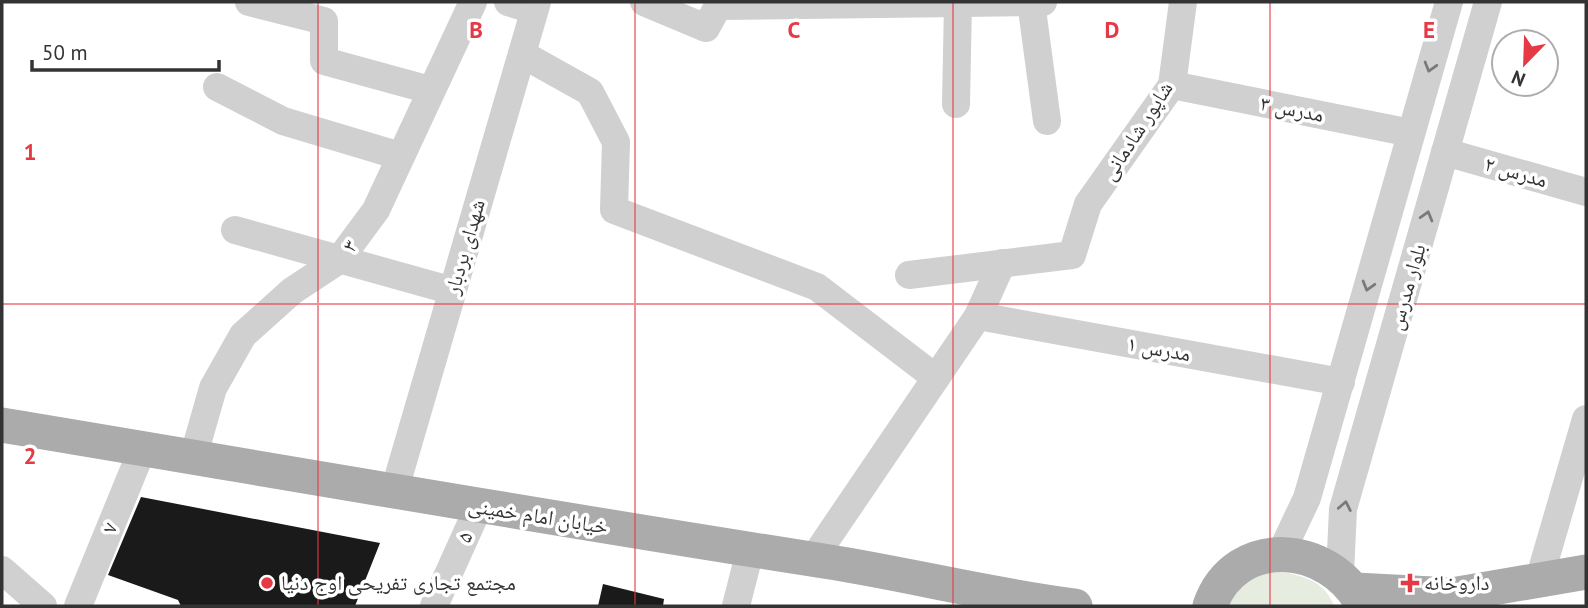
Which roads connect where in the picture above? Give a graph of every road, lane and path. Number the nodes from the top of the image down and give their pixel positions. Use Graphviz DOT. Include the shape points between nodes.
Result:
graph roads {
  1 [pos="250,2"];
  2 [pos="473,2"];
  3 [pos="644,2"];
  4 [pos="1031,2"];
  5 [pos="1043,2"];
  6 [pos="1183,2"];
  7 [pos="1449,2"];
  8 [pos="1488,2"];
  9 [pos="958,3"];
  10 [pos="526,4"];
  11 [pos="522,54"];
  12 [pos="1172,85"];
  13 [pos="217,87"];
  14 [pos="430,90"];
  15 [pos="956,104"];
  16 [pos="1047,121"];
  17 [pos="1412,133"];
  18 [pos="1445,152"];
  19 [pos="400,156"];
  20 [pos="1586,192"];
  21 [pos="235,230"];
  22 [pos="339,260"];
  23 [pos="1002,263"];
  24 [pos="909,275"];
  25 [pos="453,291"];
  26 [pos="978,316"];
  27 [pos="936,378"];
  28 [pos="1340,382"];
  29 [pos="1586,419"];
  30 [pos="2,425"];
  31 [pos="142,450"];
  32 [pos="192,458"];
  33 [pos="394,492"];
  34 [pos="480,506"];
  35 [pos="750,551"];
  36 [pos="1280,555"];
  37 [pos="813,559"];
  38 [pos="2,570"];
  39 [pos="1586,572"];
  40 [pos="1539,580"];
  41 [pos="1353,590"];
  42 [pos="1012,602"];
  43 [pos="441,605"];
  44 [pos="43,606"];
  45 [pos="78,606"];
  46 [pos="736,606"];
  47 [pos="1075,606"];
  48 [pos="1210,606"];
  1 -- 14 [label="street" via="324,21 324,61"];
  2 -- 14 [label="street, ۳"];
  3 -- 9 [label="street" via="706,28 718,6"];
  4 -- 5 [label="street"];
  4 -- 9 [label="street"];
  4 -- 16 [label="street"];
  6 -- 12 [label="street, شاپور شادمانی"];
  7 -- 17 [label="street, بلوار مدرس, one-way"];
  8 -- 18 [label="street, بلوار مدرس"];
  9 -- 15 [label="street"];
  10 -- 11 [label="street, شهدای بردبار"];
  11 -- 25 [label="street, شهدای بردبار"];
  11 -- 27 [label="street" via="590,92 616,142 614,210 817,287"];
  12 -- 17 [label="street, مدرس ۳"];
  12 -- 23 [label="street, شاپور شادمانی" via="1088,204 1072,255"];
  13 -- 19 [label="street" via="283,121"];
  14 -- 19 [label="street, ۳"];
  17 -- 28 [label="street, بلوار مدرس, one-way"];
  18 -- 20 [label="street, مدرس ۲"];
  41 -- 18 [label="street, بلوار مدرس, one-way" via="1343,509"];
  19 -- 22 [label="street, ۳" via="376,210"];
  21 -- 22 [label="street"];
  22 -- 25 [label="street"];
  22 -- 32 [label="street, ۳" via="292,291 243,335 213,388"];
  23 -- 24 [label="street"];
  23 -- 26 [label="street"];
  25 -- 33 [label="street, شهدای بردبار"];
  26 -- 27 [label="street"];
  26 -- 28 [label="street, مدرس ۱"];
  27 -- 37 [label="street"];
  28 -- 36 [label="street, بلوار مدرس" via="1307,498"];
  29 -- 40 [label="street"];
  30 -- 31 [label="main road, خیابان امام خمینی"];
  31 -- 32 [label="main road, خیابان امام خمینی"];
  31 -- 45 [label="street, ۷"];
  32 -- 33 [label="main road, خیابان امام خمینی"];
  33 -- 34 [label="main road, خیابان امام خمینی"];
  34 -- 35 [label="main road, خیابان امام خمینی"];
  34 -- 43 [label="street, ۵"];
  35 -- 37 [label="main road, خیابان امام خمینی"];
  35 -- 46 [label="street"];
  36 -- 41 [label="main road" via="1322,562"];
  36 -- 48 [label="main road" via="1239,569"];
  37 -- 42 [label="main road, خیابان امام خمینی"];
  38 -- 44 [label="street"];
  39 -- 40 [label="main road"];
  40 -- 41 [label="main road" via="1452,595"];
  42 -- 47 [label="main road, خیابان امام خمینی"];
}
